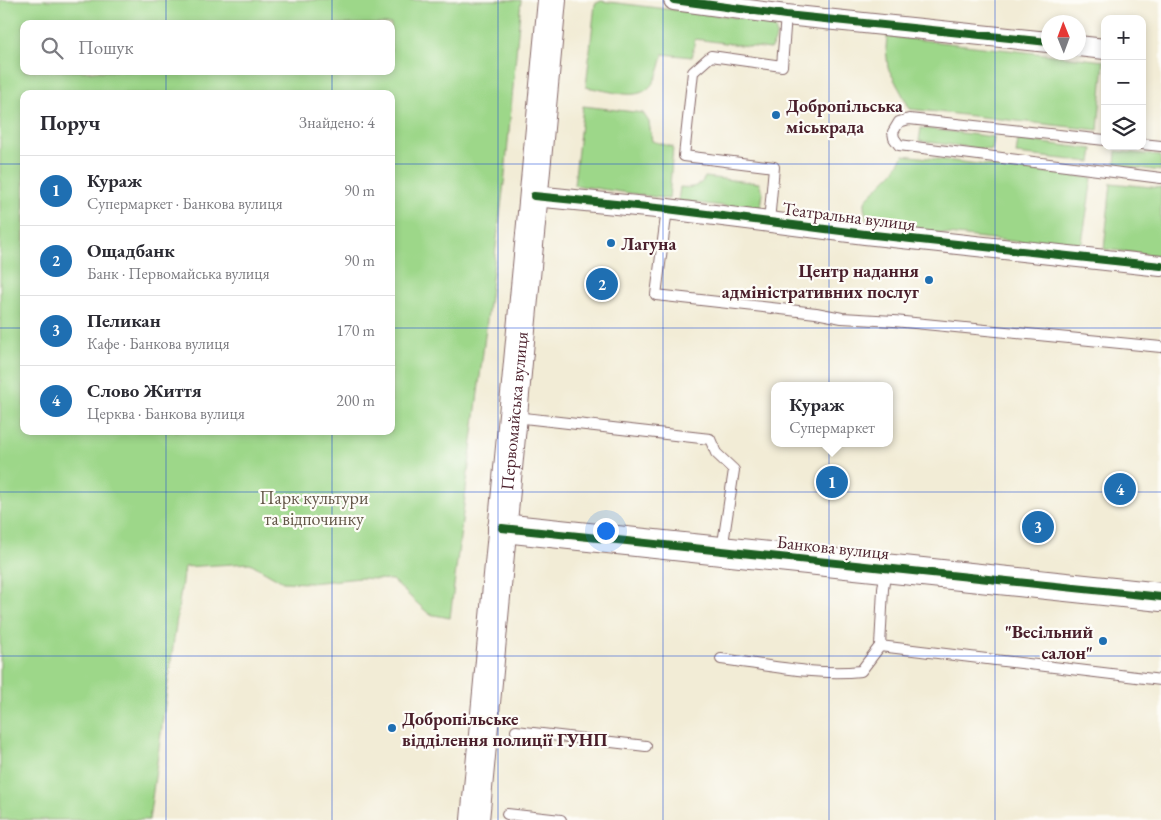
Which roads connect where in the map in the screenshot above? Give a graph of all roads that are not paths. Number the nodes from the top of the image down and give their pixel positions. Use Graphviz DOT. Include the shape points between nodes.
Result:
graph roads {
  1 [pos="552,0"];
  2 [pos="674,0"];
  3 [pos="786,14"];
  4 [pos="1041,41"];
  5 [pos="1086,47"];
  6 [pos="1101,49"];
  7 [pos="1101,140"];
  8 [pos="1146,144"];
  9 [pos="1161,146"];
  10 [pos="1161,178"];
  11 [pos="534,196"];
  12 [pos="667,209"];
  13 [pos="769,222"];
  14 [pos="1161,266"];
  15 [pos="1161,347"];
  16 [pos="512,417"];
  17 [pos="502,528"];
  18 [pos="722,550"];
  19 [pos="887,568"];
  20 [pos="1161,597"];
  21 [pos="880,646"];
  22 [pos="721,659"];
  23 [pos="1161,680"];
  24 [pos="516,731"];
  25 [pos="646,746"];
  26 [pos="507,814"];
  27 [pos="475,820"];
  28 [pos="561,820"];
  1 -- 11 [label="main road, Первомайська вулиця"];
  2 -- 3 [label="street"];
  3 -- 4 [label="street"];
  3 -- 13 [label="lane" via="782,66 711,56 693,72 684,156 774,167"];
  5 -- 6 [label="street"];
  7 -- 10 [label="lane" via="909,119 899,122 893,132 899,145"];
  8 -- 9 [label="lane"];
  11 -- 12 [label="street, Театральна вулиця"];
  11 -- 16 [label="main road, Первомайська вулиця"];
  12 -- 13 [label="street, Театральна вулиця"];
  12 -- 15 [label="lane" via="656,295 842,318"];
  13 -- 14 [label="street, Театральна вулиця"];
  16 -- 17 [label="main road, Первомайська вулиця"];
  16 -- 18 [label="lane" via="710,439 716,453 734,470"];
  17 -- 18 [label="main road, Банкова вулиця"];
  17 -- 27 [label="main road, Первомайська вулиця"];
  18 -- 19 [label="main road, Банкова вулиця"];
  19 -- 20 [label="main road, Банкова вулиця"];
  19 -- 21 [label="lane"];
  21 -- 22 [label="lane" via="862,671 844,673"];
  21 -- 23 [label="lane"];
  24 -- 25 [label="lane"];
  26 -- 28 [label="lane"];
}
